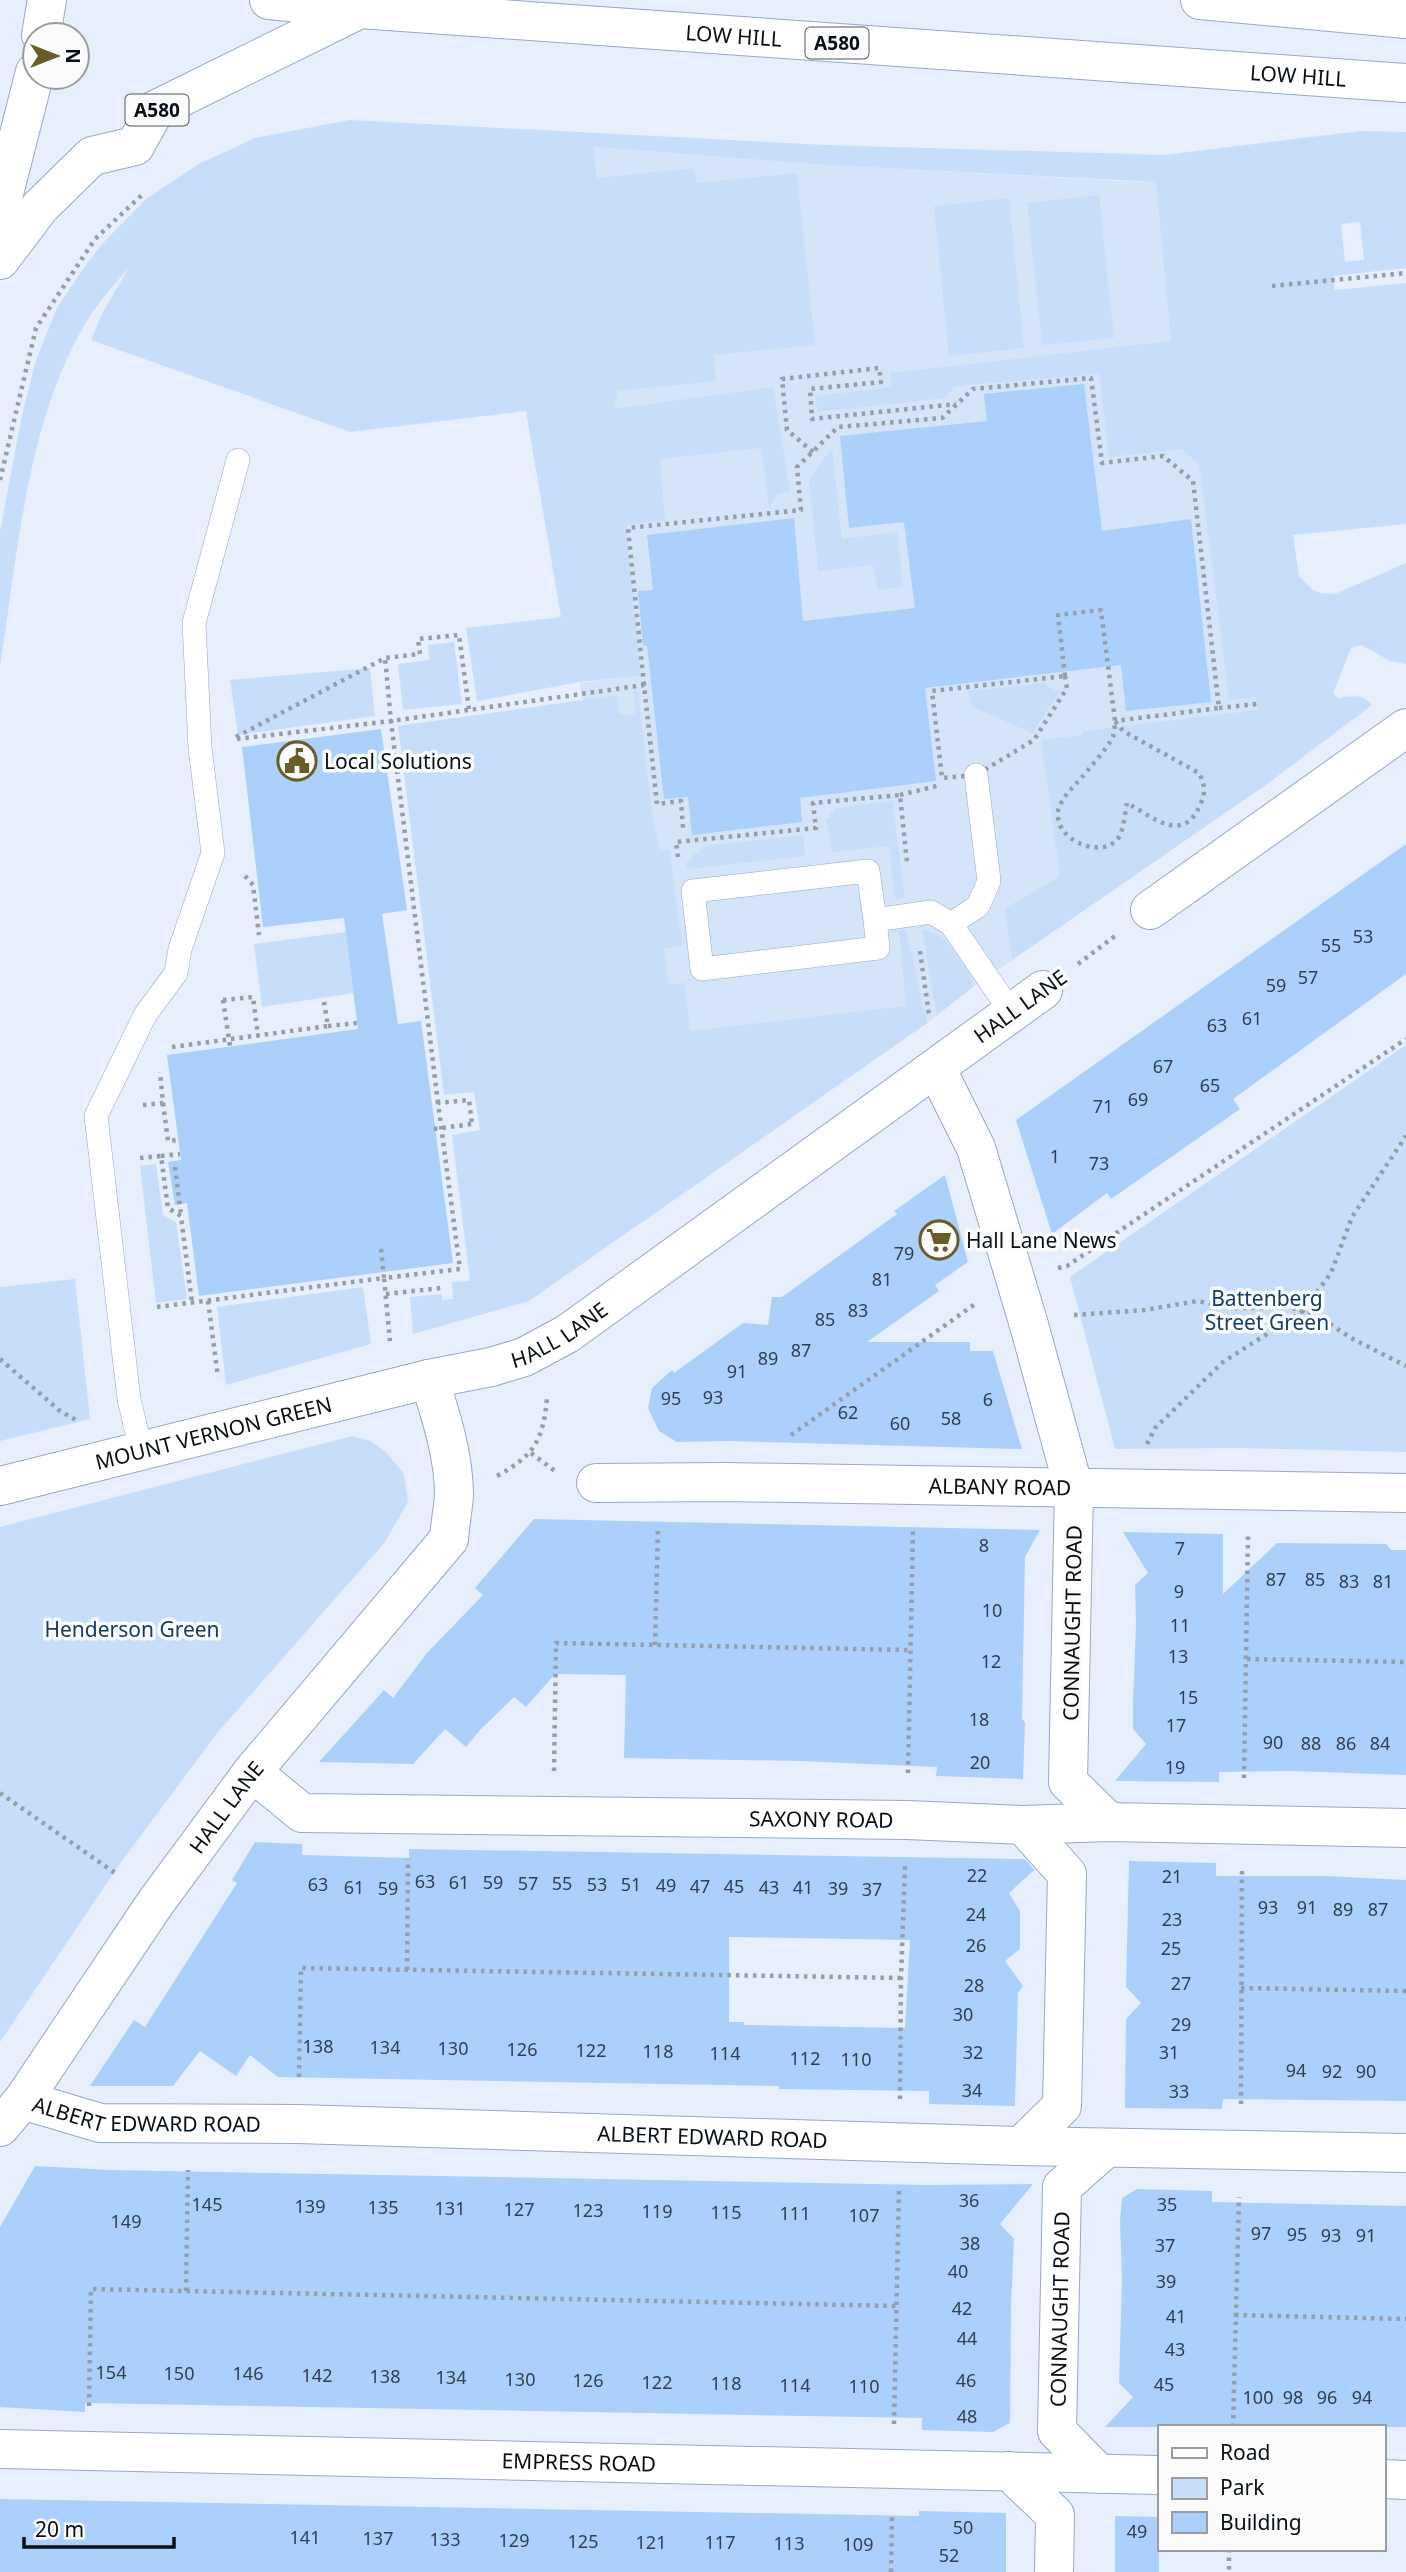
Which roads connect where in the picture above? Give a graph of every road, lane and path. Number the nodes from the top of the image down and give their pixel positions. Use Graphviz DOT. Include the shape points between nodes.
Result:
graph roads {
  1 [pos="47,0"];
  2 [pos="269,0"];
  3 [pos="1200,0"];
  4 [pos="360,9"];
  5 [pos="1406,19"];
  6 [pos="43,21"];
  7 [pos="1406,83"];
  8 [pos="30,91"];
  9 [pos="150,187"];
  10 [pos="0,209"];
  11 [pos="0,260"];
  12 [pos="1406,273"];
  13 [pos="1272,286"];
  14 [pos="957,404"];
  15 [pos="813,452"];
  16 [pos="238,460"];
  17 [pos="0,480"];
  18 [pos="385,658"];
  19 [pos="1065,677"];
  20 [pos="644,684"];
  21 [pos="1257,704"];
  22 [pos="1220,708"];
  23 [pos="469,709"];
  24 [pos="391,721"];
  25 [pos="1115,721"];
  26 [pos="1406,728"];
  27 [pos="976,775"];
  28 [pos="942,778"];
  29 [pos="900,795"];
  30 [pos="683,828"];
  31 [pos="676,842"];
  32 [pos="905,848"];
  33 [pos="240,870"];
  34 [pos="1150,910"];
  35 [pos="875,920"];
  36 [pos="951,924"];
  37 [pos="259,935"];
  38 [pos="1043,990"];
  39 [pos="324,1002"];
  40 [pos="1011,1012"];
  41 [pos="357,1023"];
  42 [pos="328,1026"];
  43 [pos="258,1036"];
  44 [pos="1406,1039"];
  45 [pos="230,1046"];
  46 [pos="170,1048"];
  47 [pos="159,1063"];
  48 [pos="936,1068"];
  49 [pos="163,1102"];
  50 [pos="439,1102"];
  51 [pos="136,1105"];
  52 [pos="434,1129"];
  53 [pos="1406,1136"];
  54 [pos="178,1140"];
  55 [pos="180,1154"];
  56 [pos="161,1156"];
  57 [pos="175,1167"];
  58 [pos="166,1191"];
  59 [pos="181,1216"];
  60 [pos="380,1249"];
  61 [pos="1015,1276"];
  62 [pos="384,1278"];
  63 [pos="441,1288"];
  64 [pos="386,1294"];
  65 [pos="208,1301"];
  66 [pos="192,1303"];
  67 [pos="118,1311"];
  68 [pos="1303,1311"];
  69 [pos="1029,1325"];
  70 [pos="0,1359"];
  71 [pos="1406,1366"];
  72 [pos="218,1377"];
  73 [pos="412,1383"];
  74 [pos="548,1389"];
  75 [pos="789,1437"];
  76 [pos="137,1451"];
  77 [pos="495,1477"];
  78 [pos="596,1483"];
  79 [pos="659,1483"];
  80 [pos="0,1486"];
  81 [pos="915,1486"];
  82 [pos="1074,1489"];
  83 [pos="1130,1490"];
  84 [pos="1249,1492"];
  85 [pos="1406,1493"];
  86 [pos="655,1645"];
  87 [pos="910,1650"];
  88 [pos="1247,1659"];
  89 [pos="1406,1662"];
  90 [pos="252,1772"];
  91 [pos="1068,1782"];
  92 [pos="0,1793"];
  93 [pos="408,1814"];
  94 [pos="553,1817"];
  95 [pos="907,1820"];
  96 [pos="1110,1822"];
  97 [pos="1068,1823"];
  98 [pos="1023,1825"];
  99 [pos="1242,1825"];
  100 [pos="1406,1828"];
  101 [pos="1067,1874"];
  102 [pos="156,1902"];
  103 [pos="407,1970"];
  104 [pos="901,1978"];
  105 [pos="1241,1988"];
  106 [pos="1406,1991"];
  107 [pos="1062,2106"];
  108 [pos="11,2113"];
  109 [pos="189,2122"];
  110 [pos="298,2124"];
  111 [pos="900,2142"];
  112 [pos="1021,2146"];
  113 [pos="1062,2147"];
  114 [pos="1106,2148"];
  115 [pos="1240,2149"];
  116 [pos="1406,2153"];
  117 [pos="1062,2188"];
  118 [pos="186,2291"];
  119 [pos="896,2306"];
  120 [pos="1236,2315"];
  121 [pos="1406,2319"];
  122 [pos="1233,2425"];
  123 [pos="1057,2431"];
  124 [pos="0,2449"];
  125 [pos="88,2452"];
  126 [pos="893,2468"];
  127 [pos="1009,2471"];
  128 [pos="1056,2472"];
  129 [pos="1099,2474"];
  130 [pos="1158,2475"];
  131 [pos="1385,2479"];
  132 [pos="1406,2480"];
  133 [pos="1055,2515"];
  134 [pos="1229,2551"];
  135 [pos="891,2572"];
  136 [pos="1054,2572"];
  137 [pos="1229,2572"];
  1 -- 6 [label="main road"];
  2 -- 4 [label="main road, LOW HILL / A580"];
  3 -- 5 [label="main road"];
  4 -- 7 [label="main road, LOW HILL / A580"];
  4 -- 11 [label="main road, A580" via="155,110 135,146 92,156 40,207"];
  8 -- 10 [label="main road"];
  9 -- 17 [label="path" via="95,239 36,328"];
  12 -- 13 [label="path"];
  14 -- 15 [label="path" via="942,418 838,427"];
  14 -- 15 [label="path" via="812,419 810,389 881,382 879,368 782,379 787,430"];
  14 -- 22 [label="path" via="973,389 1091,378 1102,463 1163,456 1194,481"];
  15 -- 20 [label="path" via="797,467 801,510 628,528"];
  16 -- 67 [label="lane" via="194,623 200,748 213,853 176,973 145,1015 96,1116"];
  18 -- 23 [label="path" via="420,654 418,639 459,635"];
  18 -- 24 [label="path"];
  18 -- 24 [label="path" via="232,739"];
  19 -- 25 [label="path" via="1058,615 1101,610"];
  19 -- 27 [label="path" via="1068,688 1034,740"];
  19 -- 28 [label="path" via="932,691"];
  20 -- 23 [label="path"];
  20 -- 30 [label="path" via="657,804 681,802"];
  21 -- 22 [label="path"];
  22 -- 25 [label="path"];
  23 -- 24 [label="path"];
  24 -- 50 [label="path"];
  25 -- 25 [label="path" via="1123,731 1199,773 1203,798 1188,824 1179,827 1127,803 1119,837 1101,847 1084,846 1066,836 1058,810 1107,747"];
  26 -- 34 [label="main road"];
  27 -- 28 [label="path"];
  27 -- 36 [label="lane" via="989,881 978,906"];
  28 -- 29 [label="path" via="937,786"];
  29 -- 31 [label="path" via="813,803 816,828"];
  29 -- 32 [label="path"];
  33 -- 37 [label="path" via="253,885"];
  34 -- 38 [label="path, HALL LANE"];
  35 -- 35 [label="lane" via="878,948 702,969 693,891 869,871"];
  35 -- 36 [label="lane" via="932,912"];
  36 -- 40 [label="lane"];
  38 -- 40 [label="main road, HALL LANE"];
  39 -- 42 [label="path"];
  40 -- 48 [label="main road, HALL LANE"];
  41 -- 42 [label="path"];
  42 -- 43 [label="path"];
  43 -- 45 [label="path, bridge" via="253,997 223,1000"];
  43 -- 46 [label="path"];
  44 -- 61 [label="path" via="1067,1266"];
  47 -- 49 [label="path"];
  48 -- 61 [label="main road, CONNAUGHT ROAD" via="976,1148"];
  48 -- 73 [label="main road, HALL LANE" via="567,1334 524,1357"];
  49 -- 51 [label="path"];
  49 -- 54 [label="path" via="168,1141"];
  50 -- 52 [label="path, bridge" via="469,1100 472,1124"];
  50 -- 62 [label="path" via="460,1269"];
  53 -- 68 [label="path" via="1352,1217 1331,1273"];
  55 -- 56 [label="path"];
  57 -- 59 [label="path"];
  58 -- 59 [label="path" via="168,1208"];
  59 -- 66 [label="path"];
  60 -- 62 [label="path"];
  61 -- 69 [label="main road, CONNAUGHT ROAD"];
  61 -- 75 [label="path"];
  62 -- 64 [label="path"];
  62 -- 65 [label="path"];
  63 -- 64 [label="path"];
  64 -- 73 [label="path"];
  65 -- 66 [label="path"];
  65 -- 72 [label="path"];
  66 -- 67 [label="path"];
  67 -- 76 [label="lane"];
  68 -- 69 [label="path" via="1282,1305 1236,1308 1197,1301 1145,1310 1082,1313"];
  68 -- 71 [label="path"];
  68 -- 83 [label="path" via="1223,1362 1155,1428"];
  69 -- 82 [label="main road, CONNAUGHT ROAD"];
  70 -- 76 [label="path" via="60,1411"];
  73 -- 76 [label="main road, MOUNT VERNON GREEN"];
  73 -- 90 [label="main road, HALL LANE" via="444,1428 454,1495 449,1539"];
  74 -- 77 [label="path" via="544,1423 534,1449 522,1462"];
  76 -- 80 [label="main road, MOUNT VERNON GREEN"];
  78 -- 79 [label="main road, ALBANY ROAD"];
  79 -- 81 [label="main road, ALBANY ROAD"];
  79 -- 86 [label="path"];
  81 -- 82 [label="main road, ALBANY ROAD"];
  81 -- 87 [label="path"];
  82 -- 83 [label="main road, ALBANY ROAD"];
  82 -- 91 [label="main road, CONNAUGHT ROAD"];
  83 -- 84 [label="main road, ALBANY ROAD"];
  84 -- 85 [label="main road, ALBANY ROAD"];
  84 -- 88 [label="path"];
  86 -- 87 [label="path"];
  86 -- 94 [label="path" via="556,1643"];
  87 -- 95 [label="path"];
  88 -- 89 [label="path"];
  88 -- 99 [label="path"];
  90 -- 93 [label="main road, SAXONY ROAD" via="302,1813"];
  90 -- 102 [label="main road, HALL LANE"];
  91 -- 96 [label="main road"];
  91 -- 97 [label="main road, CONNAUGHT ROAD"];
  92 -- 102 [label="path"];
  93 -- 94 [label="main road, SAXONY ROAD"];
  93 -- 103 [label="path"];
  94 -- 95 [label="main road, SAXONY ROAD"];
  95 -- 98 [label="main road, SAXONY ROAD"];
  95 -- 104 [label="path"];
  96 -- 97 [label="main road, SAXONY ROAD"];
  96 -- 99 [label="main road, SAXONY ROAD"];
  97 -- 98 [label="main road, SAXONY ROAD"];
  97 -- 101 [label="main road, CONNAUGHT ROAD"];
  98 -- 101 [label="main road"];
  99 -- 100 [label="main road, SAXONY ROAD"];
  99 -- 105 [label="path"];
  101 -- 107 [label="main road, CONNAUGHT ROAD"];
  102 -- 108 [label="main road, HALL LANE"];
  103 -- 104 [label="path"];
  103 -- 110 [label="path" via="301,1968"];
  104 -- 111 [label="path"];
  105 -- 106 [label="path"];
  105 -- 115 [label="path"];
  107 -- 112 [label="main road"];
  107 -- 113 [label="main road, CONNAUGHT ROAD"];
  108 -- 109 [label="main road, ALBERT EDWARD ROAD" via="100,2123"];
  109 -- 110 [label="main road, ALBERT EDWARD ROAD"];
  109 -- 118 [label="path"];
  110 -- 111 [label="main road, ALBERT EDWARD ROAD"];
  111 -- 112 [label="main road, ALBERT EDWARD ROAD"];
  111 -- 119 [label="path"];
  112 -- 113 [label="main road, ALBERT EDWARD ROAD"];
  113 -- 114 [label="main road, ALBERT EDWARD ROAD"];
  113 -- 117 [label="main road, CONNAUGHT ROAD"];
  114 -- 115 [label="main road, ALBERT EDWARD ROAD"];
  114 -- 117 [label="main road, CONNAUGHT ROAD"];
  115 -- 116 [label="main road, ALBERT EDWARD ROAD"];
  115 -- 120 [label="path"];
  117 -- 123 [label="main road, CONNAUGHT ROAD"];
  118 -- 119 [label="path"];
  118 -- 125 [label="path" via="91,2289"];
  119 -- 126 [label="path"];
  120 -- 121 [label="path"];
  120 -- 122 [label="path"];
  123 -- 128 [label="main road, CONNAUGHT ROAD"];
  123 -- 129 [label="main road, CONNAUGHT ROAD"];
  124 -- 125 [label="main road, EMPRESS ROAD"];
  125 -- 126 [label="main road, EMPRESS ROAD"];
  126 -- 127 [label="main road, EMPRESS ROAD"];
  126 -- 135 [label="path"];
  127 -- 128 [label="main road, EMPRESS ROAD"];
  127 -- 133 [label="main road"];
  128 -- 129 [label="main road, EMPRESS ROAD"];
  128 -- 133 [label="main road, CONNAUGHT ROAD"];
  129 -- 130 [label="main road, EMPRESS ROAD"];
  131 -- 132 [label="main road"];
  133 -- 136 [label="main road, CONNAUGHT ROAD"];
  134 -- 137 [label="path"];
}
